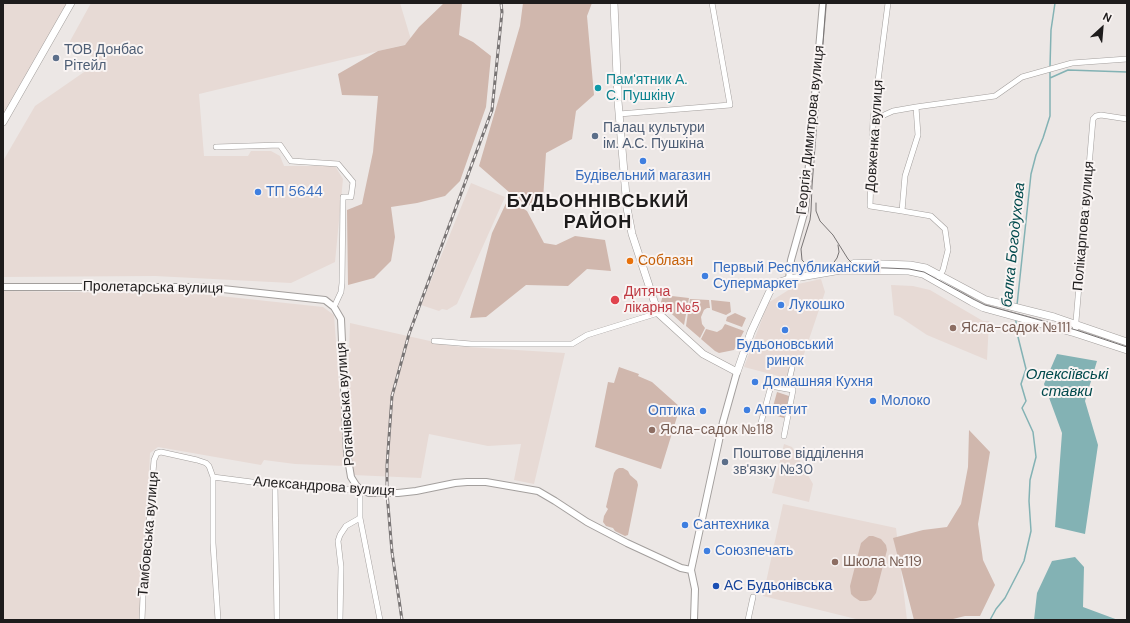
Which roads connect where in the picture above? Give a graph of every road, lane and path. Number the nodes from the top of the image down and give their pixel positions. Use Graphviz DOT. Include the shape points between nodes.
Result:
graph roads {
  1 [pos="71,3"];
  2 [pos="614,3"];
  3 [pos="712,3"];
  4 [pos="823,3"];
  5 [pos="888,3"];
  6 [pos="1127,59"];
  7 [pos="916,107"];
  8 [pos="619,114"];
  9 [pos="1127,119"];
  10 [pos="873,120"];
  11 [pos="3,122"];
  12 [pos="216,148"];
  13 [pos="902,211"];
  14 [pos="841,270"];
  15 [pos="941,275"];
  16 [pos="789,278"];
  17 [pos="937,282"];
  18 [pos="3,287"];
  19 [pos="334,307"];
  20 [pos="658,313"];
  21 [pos="1076,325"];
  22 [pos="1075,333"];
  23 [pos="434,341"];
  24 [pos="1127,342"];
  25 [pos="1127,350"];
  26 [pos="792,368"];
  27 [pos="737,372"];
  28 [pos="787,389"];
  29 [pos="760,430"];
  30 [pos="784,436"];
  31 [pos="213,477"];
  32 [pos="275,485"];
  33 [pos="360,489"];
  34 [pos="360,518"];
  35 [pos="691,570"];
  36 [pos="753,597"];
  37 [pos="142,620"];
  38 [pos="218,620"];
  39 [pos="277,620"];
  40 [pos="340,620"];
  41 [pos="380,620"];
  42 [pos="694,620"];
  43 [pos="748,620"];
  1 -- 11 [label="main road"];
  2 -- 8 [label="main road"];
  3 -- 8 [label="street" via="730,105"];
  4 -- 16 [label="street, Георгія Димитрова вулиця" via="805,210 791,260"];
  5 -- 10 [label="street, Довженка вулиця"];
  6 -- 7 [label="street" via="1072,63 1022,77 995,96"];
  7 -- 10 [label="street" via="893,111"];
  7 -- 13 [label="street" via="918,135 905,176"];
  8 -- 20 [label="main road" via="627,208 632,234"];
  9 -- 21 [label="street, Полікарпова вулиця" via="1101,115 1093,119"];
  10 -- 13 [label="street, Довженка вулиця" via="870,206"];
  12 -- 19 [label="street" via="280,145 291,161 338,164 353,182 351,197 343,197 342,283"];
  13 -- 15 [label="street, Довженка вулиця" via="931,216 945,229 948,250"];
  14 -- 15 [label="main road" via="855,264 910,265 926,268"];
  14 -- 16 [label="main road"];
  14 -- 17 [label="main road" via="909,272 923,274"];
  15 -- 17 [label="street, Довженка вулиця"];
  15 -- 21 [label="main road" via="980,297"];
  16 -- 27 [label="main road" via="774,284 769,293 751,332"];
  17 -- 22 [label="main road" via="984,308"];
  18 -- 19 [label="street, Пролетарська вулиця" via="204,287 325,300"];
  19 -- 33 [label="street, Рогачівська вулиця" via="341,319 347,453 351,477"];
  20 -- 23 [label="street" via="587,335 572,344 471,344"];
  20 -- 27 [label="main road" via="703,354"];
  21 -- 22 [label="street, Полікарпова вулиця"];
  21 -- 24 [label="main road"];
  22 -- 25 [label="main road"];
  26 -- 28 [label="street"];
  27 -- 35 [label="street" via="723,422"];
  28 -- 29 [label="street" via="771,386"];
  28 -- 30 [label="street" via="793,390"];
  31 -- 32 [label="street, Александрова вулиця"];
  31 -- 37 [label="street, Тамбовська вулиця" via="206,463 157,453 154,460"];
  31 -- 38 [label="street" via="212,543"];
  32 -- 33 [label="street, Александрова вулиця" via="338,490"];
  32 -- 39 [label="street"];
  33 -- 34 [label="street"];
  33 -- 35 [label="street, Александрова вулиця" via="369,493 398,493 455,483 486,482 538,491 587,522 681,568"];
  34 -- 40 [label="street" via="346,526 338,541 341,567"];
  34 -- 41 [label="street"];
  35 -- 42 [label="street" via="695,589"];
  36 -- 43 [label="street"];
}
